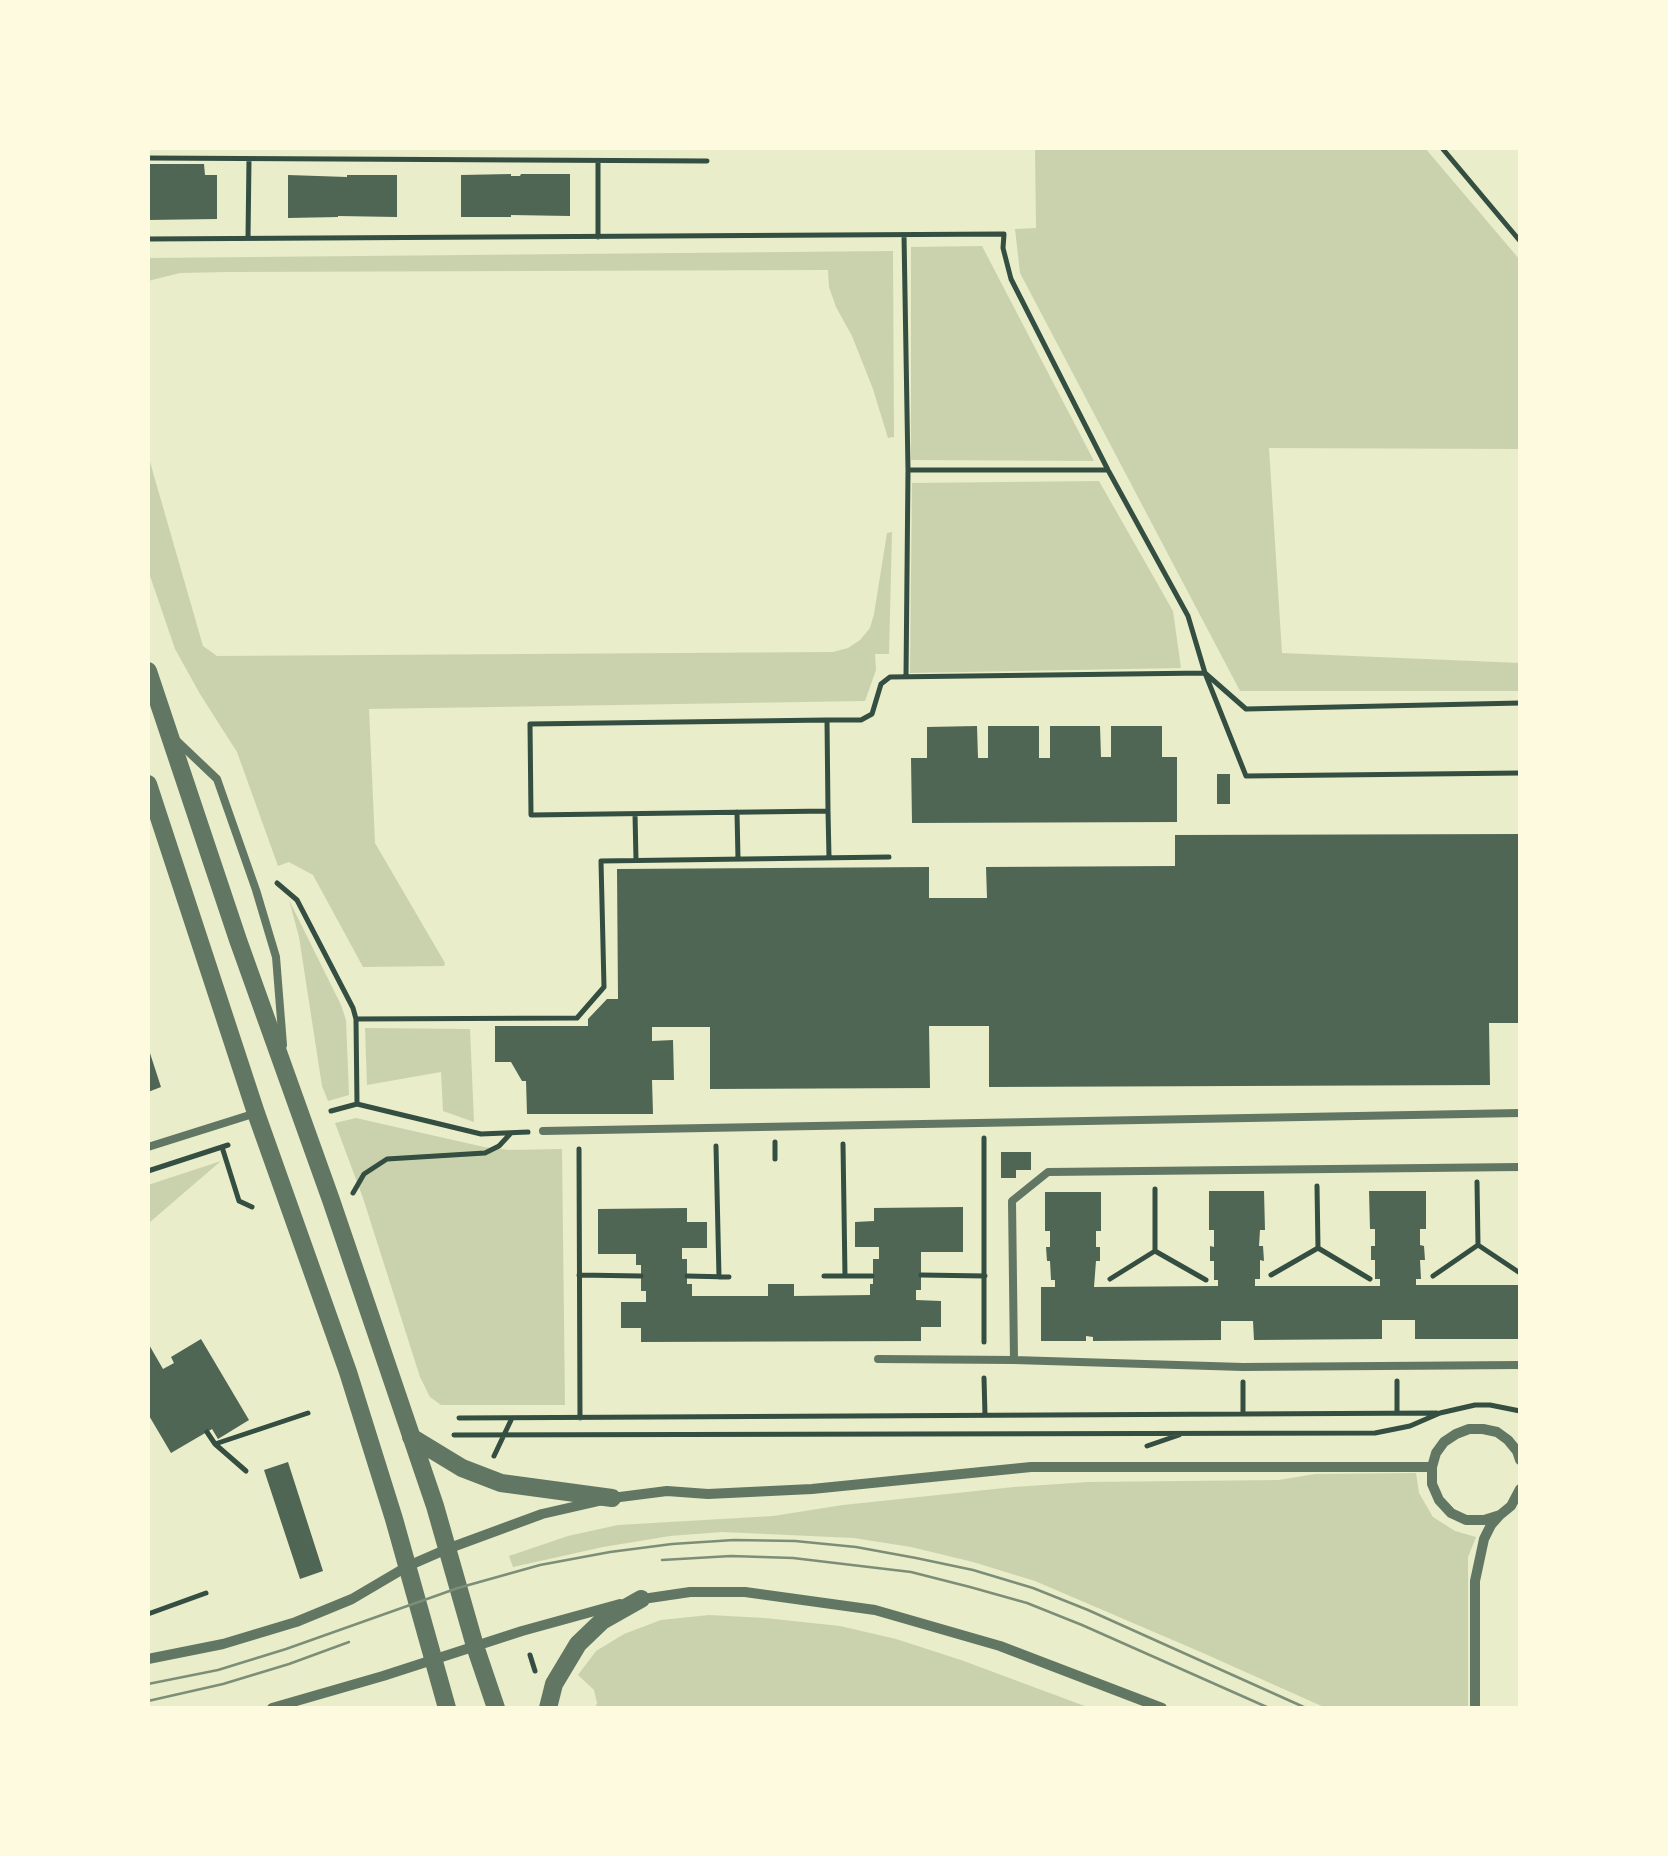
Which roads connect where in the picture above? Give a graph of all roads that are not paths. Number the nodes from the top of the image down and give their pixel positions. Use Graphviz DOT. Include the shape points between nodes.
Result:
graph roads {
  1 [pos="148,671"];
  2 [pos="169,734"];
  3 [pos="148,784"];
  4 [pos="285,1074"];
  5 [pos="256,1113"];
  6 [pos="1520,1114"];
  7 [pos="543,1131"];
  8 [pos="148,1148"];
  9 [pos="1520,1168"];
  10 [pos="878,1359"];
  11 [pos="1014,1360"];
  12 [pos="1520,1365"];
  13 [pos="411,1436"];
  14 [pos="1519,1454"];
  15 [pos="1432,1467"];
  16 [pos="1520,1493"];
  17 [pos="612,1498"];
  18 [pos="1500,1514"];
  19 [pos="446,1549"];
  20 [pos="408,1566"];
  21 [pos="641,1598"];
  22 [pos="475,1646"];
  23 [pos="433,1659"];
  24 [pos="148,1660"];
  25 [pos="272,1708"];
  26 [pos="448,1708"];
  27 [pos="496,1708"];
  28 [pos="548,1708"];
  29 [pos="1162,1708"];
  30 [pos="1475,1708"];
  1 -- 2 [label="street"];
  2 -- 4 [label="street"];
  2 -- 4 [label="lane" via="216,779 261,905 276,957"];
  3 -- 5 [label="street"];
  4 -- 13 [label="street"];
  5 -- 8 [label="lane"];
  5 -- 20 [label="street"];
  6 -- 7 [label="lane"];
  9 -- 11 [label="lane" via="1048,1172 1012,1201"];
  10 -- 11 [label="lane"];
  11 -- 12 [label="lane"];
  13 -- 17 [label="street" via="500,1483"];
  13 -- 19 [label="street"];
  14 -- 15 [label="street" via="1496,1432 1469,1429 1444,1442"];
  15 -- 17 [label="street" via="1031,1467 812,1490"];
  15 -- 18 [label="street" via="1432,1484 1451,1512 1466,1520"];
  16 -- 18 [label="street"];
  17 -- 19 [label="street" via="542,1514"];
  18 -- 30 [label="street" via="1484,1539 1474,1581"];
  19 -- 20 [label="street"];
  19 -- 22 [label="street"];
  20 -- 23 [label="street"];
  20 -- 24 [label="street" via="296,1622"];
  21 -- 22 [label="street"];
  21 -- 28 [label="street" via="578,1644"];
  21 -- 29 [label="street" via="746,1592 875,1610 1000,1646"];
  22 -- 23 [label="street"];
  22 -- 27 [label="street"];
  23 -- 25 [label="street"];
  23 -- 26 [label="street"];
}
